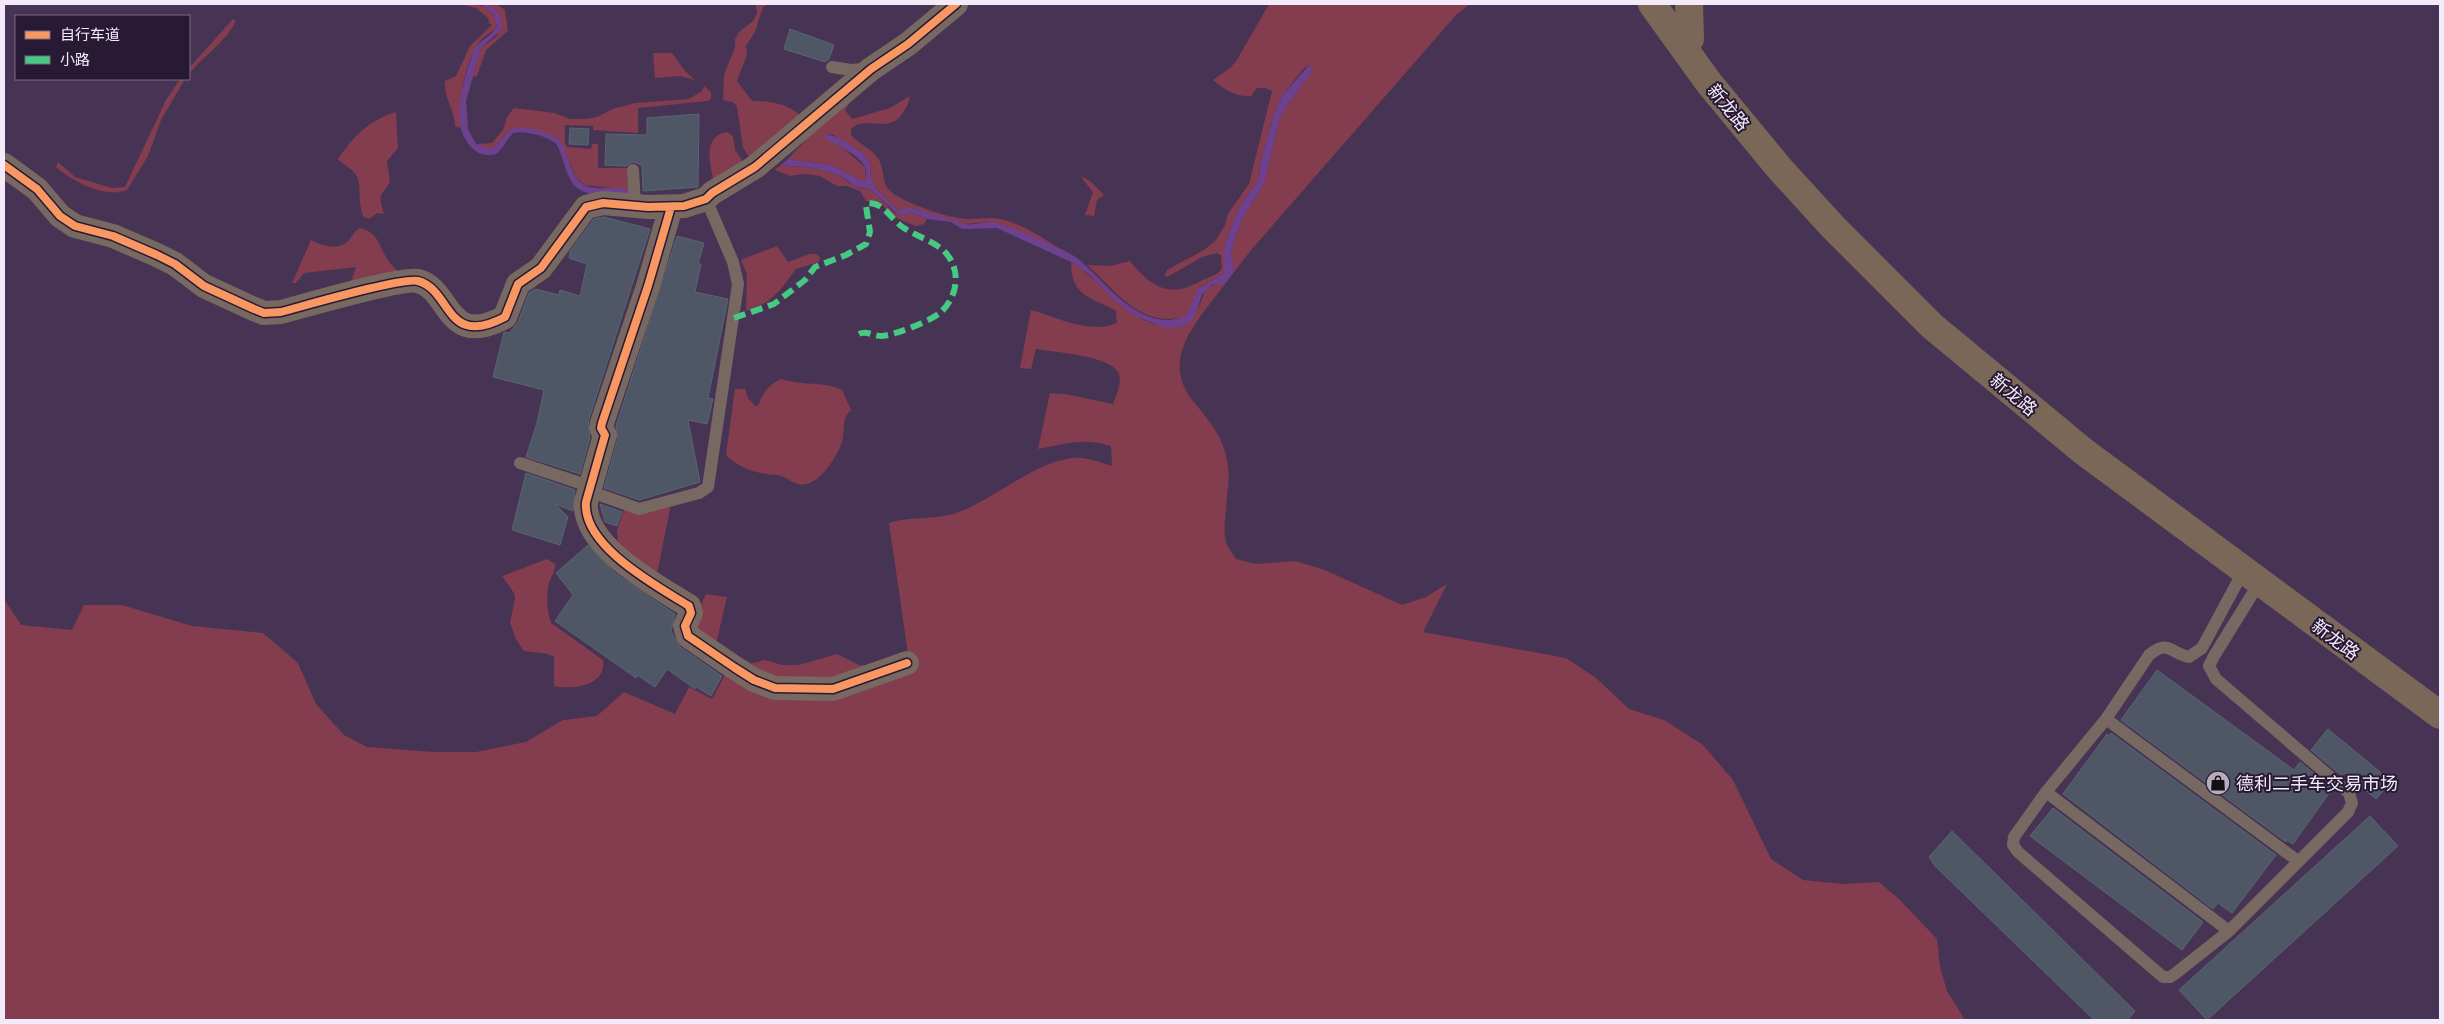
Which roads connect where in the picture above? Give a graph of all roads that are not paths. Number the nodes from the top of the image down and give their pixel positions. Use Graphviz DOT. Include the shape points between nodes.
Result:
graph roads {
  1 [pos="956,4"];
  2 [pos="1652,4"];
  3 [pos="1665,4"];
  4 [pos="1689,4"];
  5 [pos="1690,39"];
  6 [pos="832,67"];
  7 [pos="871,70"];
  8 [pos="4,165"];
  9 [pos="634,170"];
  10 [pos="706,199"];
  11 [pos="635,206"];
  12 [pos="671,207"];
  13 [pos="520,463"];
  14 [pos="590,491"];
  15 [pos="2254,573"];
  16 [pos="907,663"];
  17 [pos="2440,705"];
  18 [pos="2440,716"];
  19 [pos="2106,719"];
  20 [pos="2046,792"];
  21 [pos="2298,861"];
  22 [pos="2229,931"];
  1 -- 7 [label="street"];
  2 -- 15 [label="main road, 新龙路" via="1709,83 1780,169 1932,326 2083,451"];
  3 -- 5 [label="main road, 新龙路"];
  4 -- 5 [label="main road"];
  5 -- 15 [label="main road, 新龙路" via="1714,76 1786,164 1839,223 1940,321 2089,444"];
  6 -- 7 [label="lane"];
  7 -- 10 [label="street" via="755,167"];
  8 -- 11 [label="street" via="38,189 60,216 75,226 113,236 163,258 204,286 264,312 281,312 417,281 432,289 447,311 464,324 484,326 505,318 518,284 541,268 586,207 603,203"];
  9 -- 11 [label="lane"];
  10 -- 12 [label="street"];
  10 -- 14 [label="lane" via="733,262 738,284 708,487 699,493 639,509"];
  11 -- 12 [label="street"];
  12 -- 14 [label="street" via="602,423 605,435"];
  13 -- 14 [label="lane" via="582,484"];
  14 -- 16 [label="street" via="585,512 595,534 643,578 689,606 690,614 685,626 688,636 754,680 775,688 833,689"];
  15 -- 17 [label="main road, 新龙路"];
  15 -- 18 [label="main road, 新龙路"];
  15 -- 19 [label="lane" via="2202,648 2189,657 2169,647 2159,647 2149,655"];
  15 -- 21 [label="lane" via="2209,666 2211,672 2349,793 2352,802 2348,812"];
  19 -- 20 [label="lane"];
  19 -- 21 [label="lane"];
  20 -- 22 [label="lane"];
  20 -- 22 [label="lane" via="2014,837 2013,845 2163,976 2170,977 2176,973"];
  21 -- 22 [label="lane"];
}
